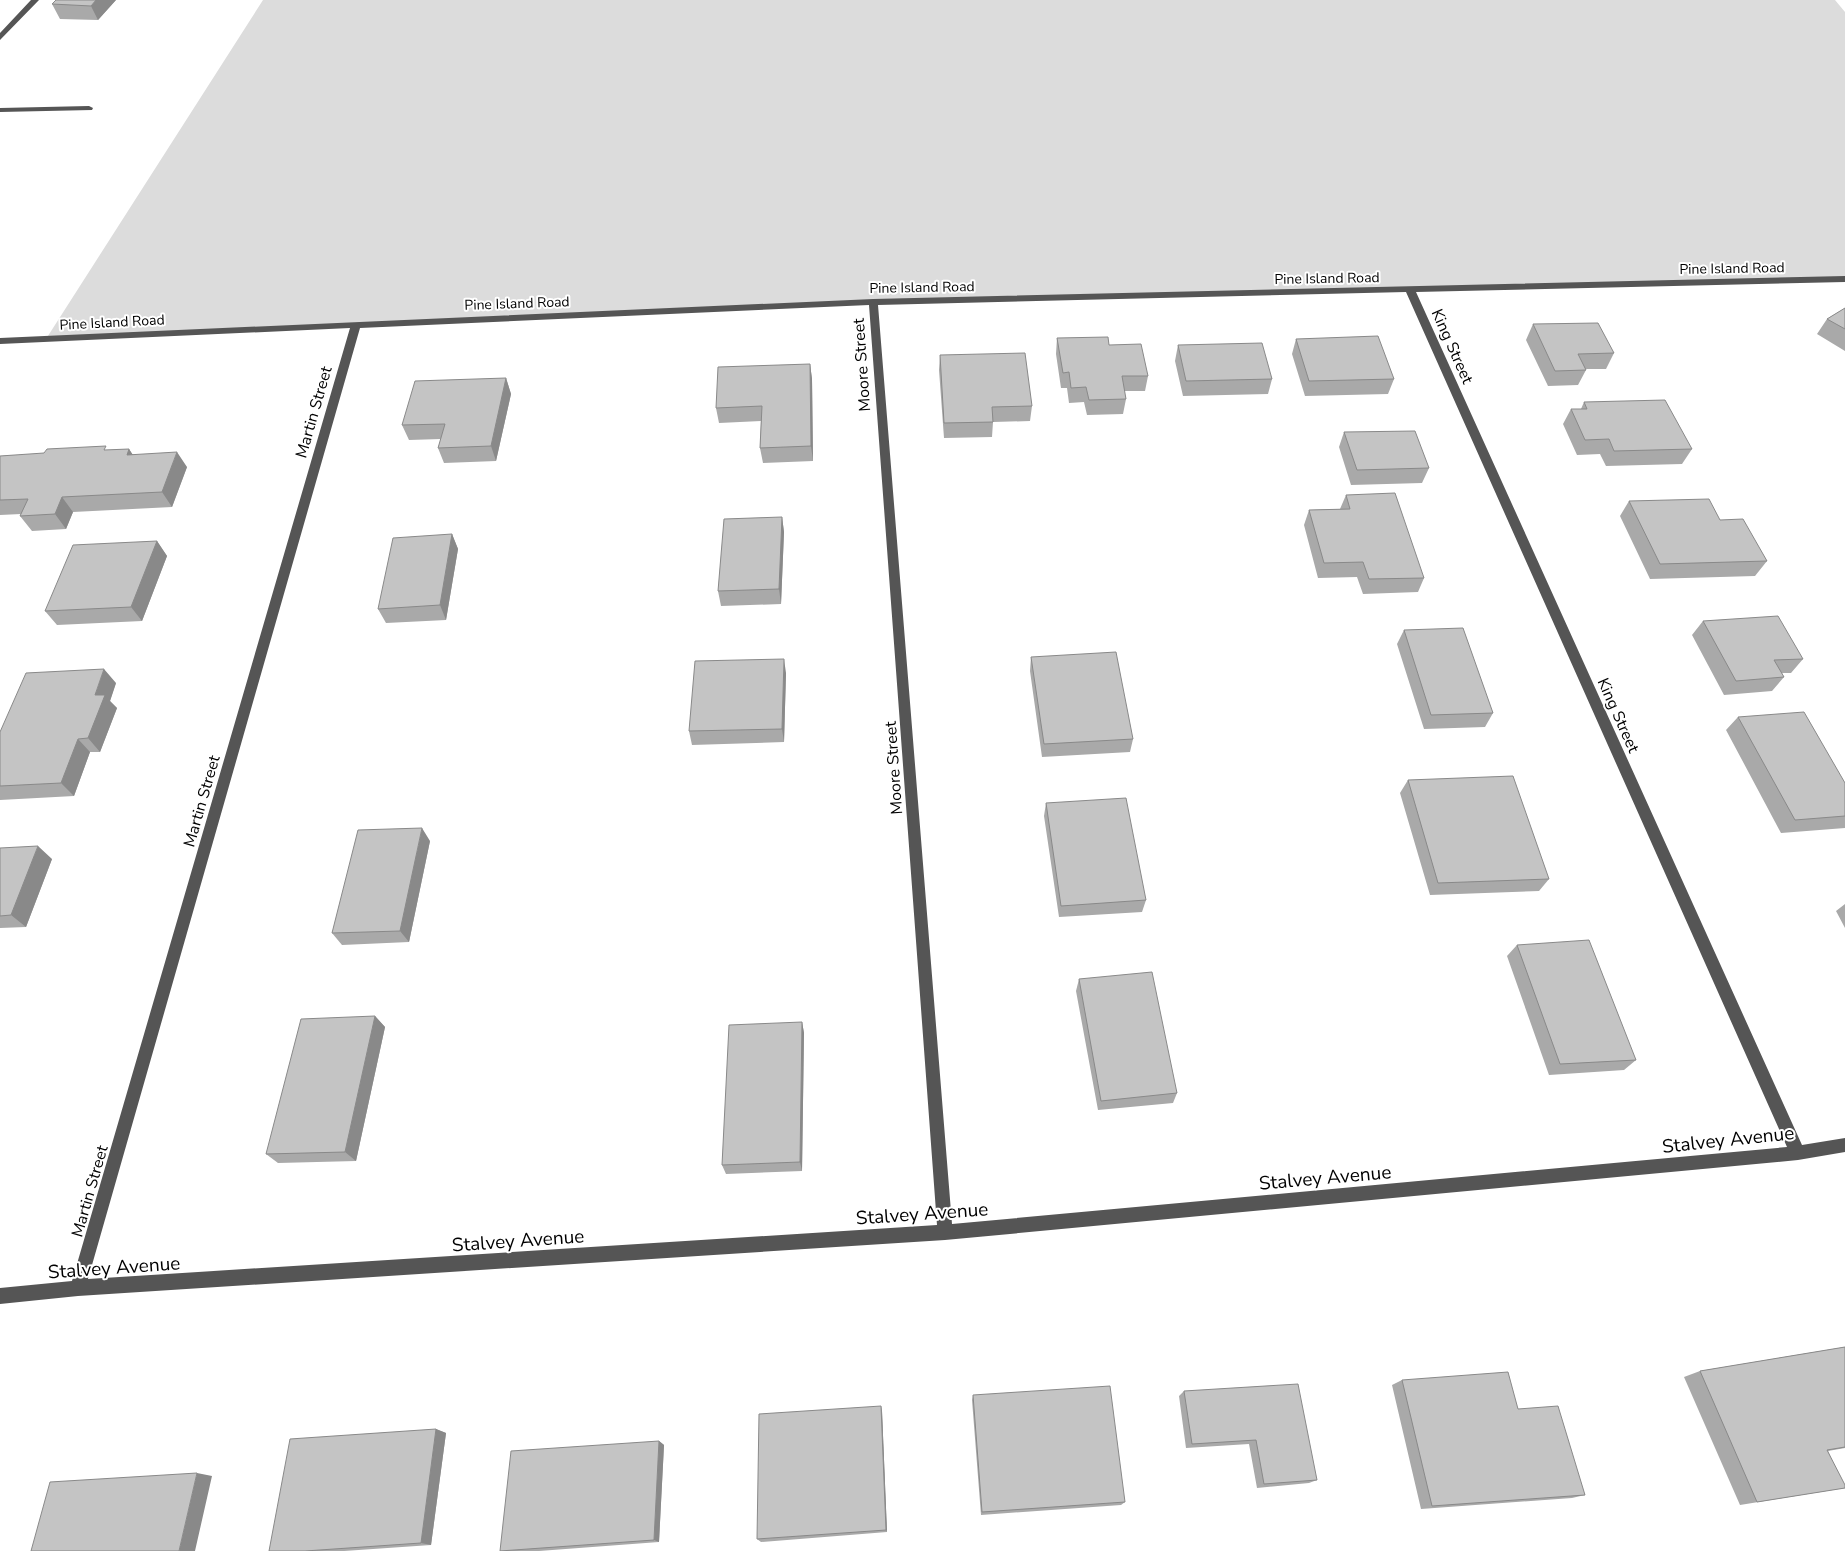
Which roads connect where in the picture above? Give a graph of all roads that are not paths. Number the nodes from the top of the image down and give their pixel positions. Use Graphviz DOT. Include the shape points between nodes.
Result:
graph roads {
  1 [pos="35,0"];
  2 [pos="0,38"];
  3 [pos="89,108"];
  4 [pos="0,110"];
  5 [pos="1845,279"];
  6 [pos="1410,290"];
  7 [pos="873,302"];
  8 [pos="356,324"];
  9 [pos="0,341"];
  10 [pos="1845,1145"];
  11 [pos="1798,1153"];
  12 [pos="945,1232"];
  13 [pos="78,1288"];
  14 [pos="0,1296"];
  1 -- 2 [label="street"];
  3 -- 4 [label="street"];
  5 -- 6 [label="street, Pine Island Road"];
  6 -- 7 [label="street, Pine Island Road"];
  6 -- 11 [label="street, King Street"];
  7 -- 8 [label="street, Pine Island Road"];
  7 -- 12 [label="street, Moore Street"];
  8 -- 9 [label="street, Pine Island Road"];
  8 -- 13 [label="street, Martin Street"];
  10 -- 11 [label="street, Stalvey Avenue"];
  11 -- 12 [label="street, Stalvey Avenue"];
  12 -- 13 [label="street, Stalvey Avenue"];
  13 -- 14 [label="street, Stalvey Avenue"];
}
